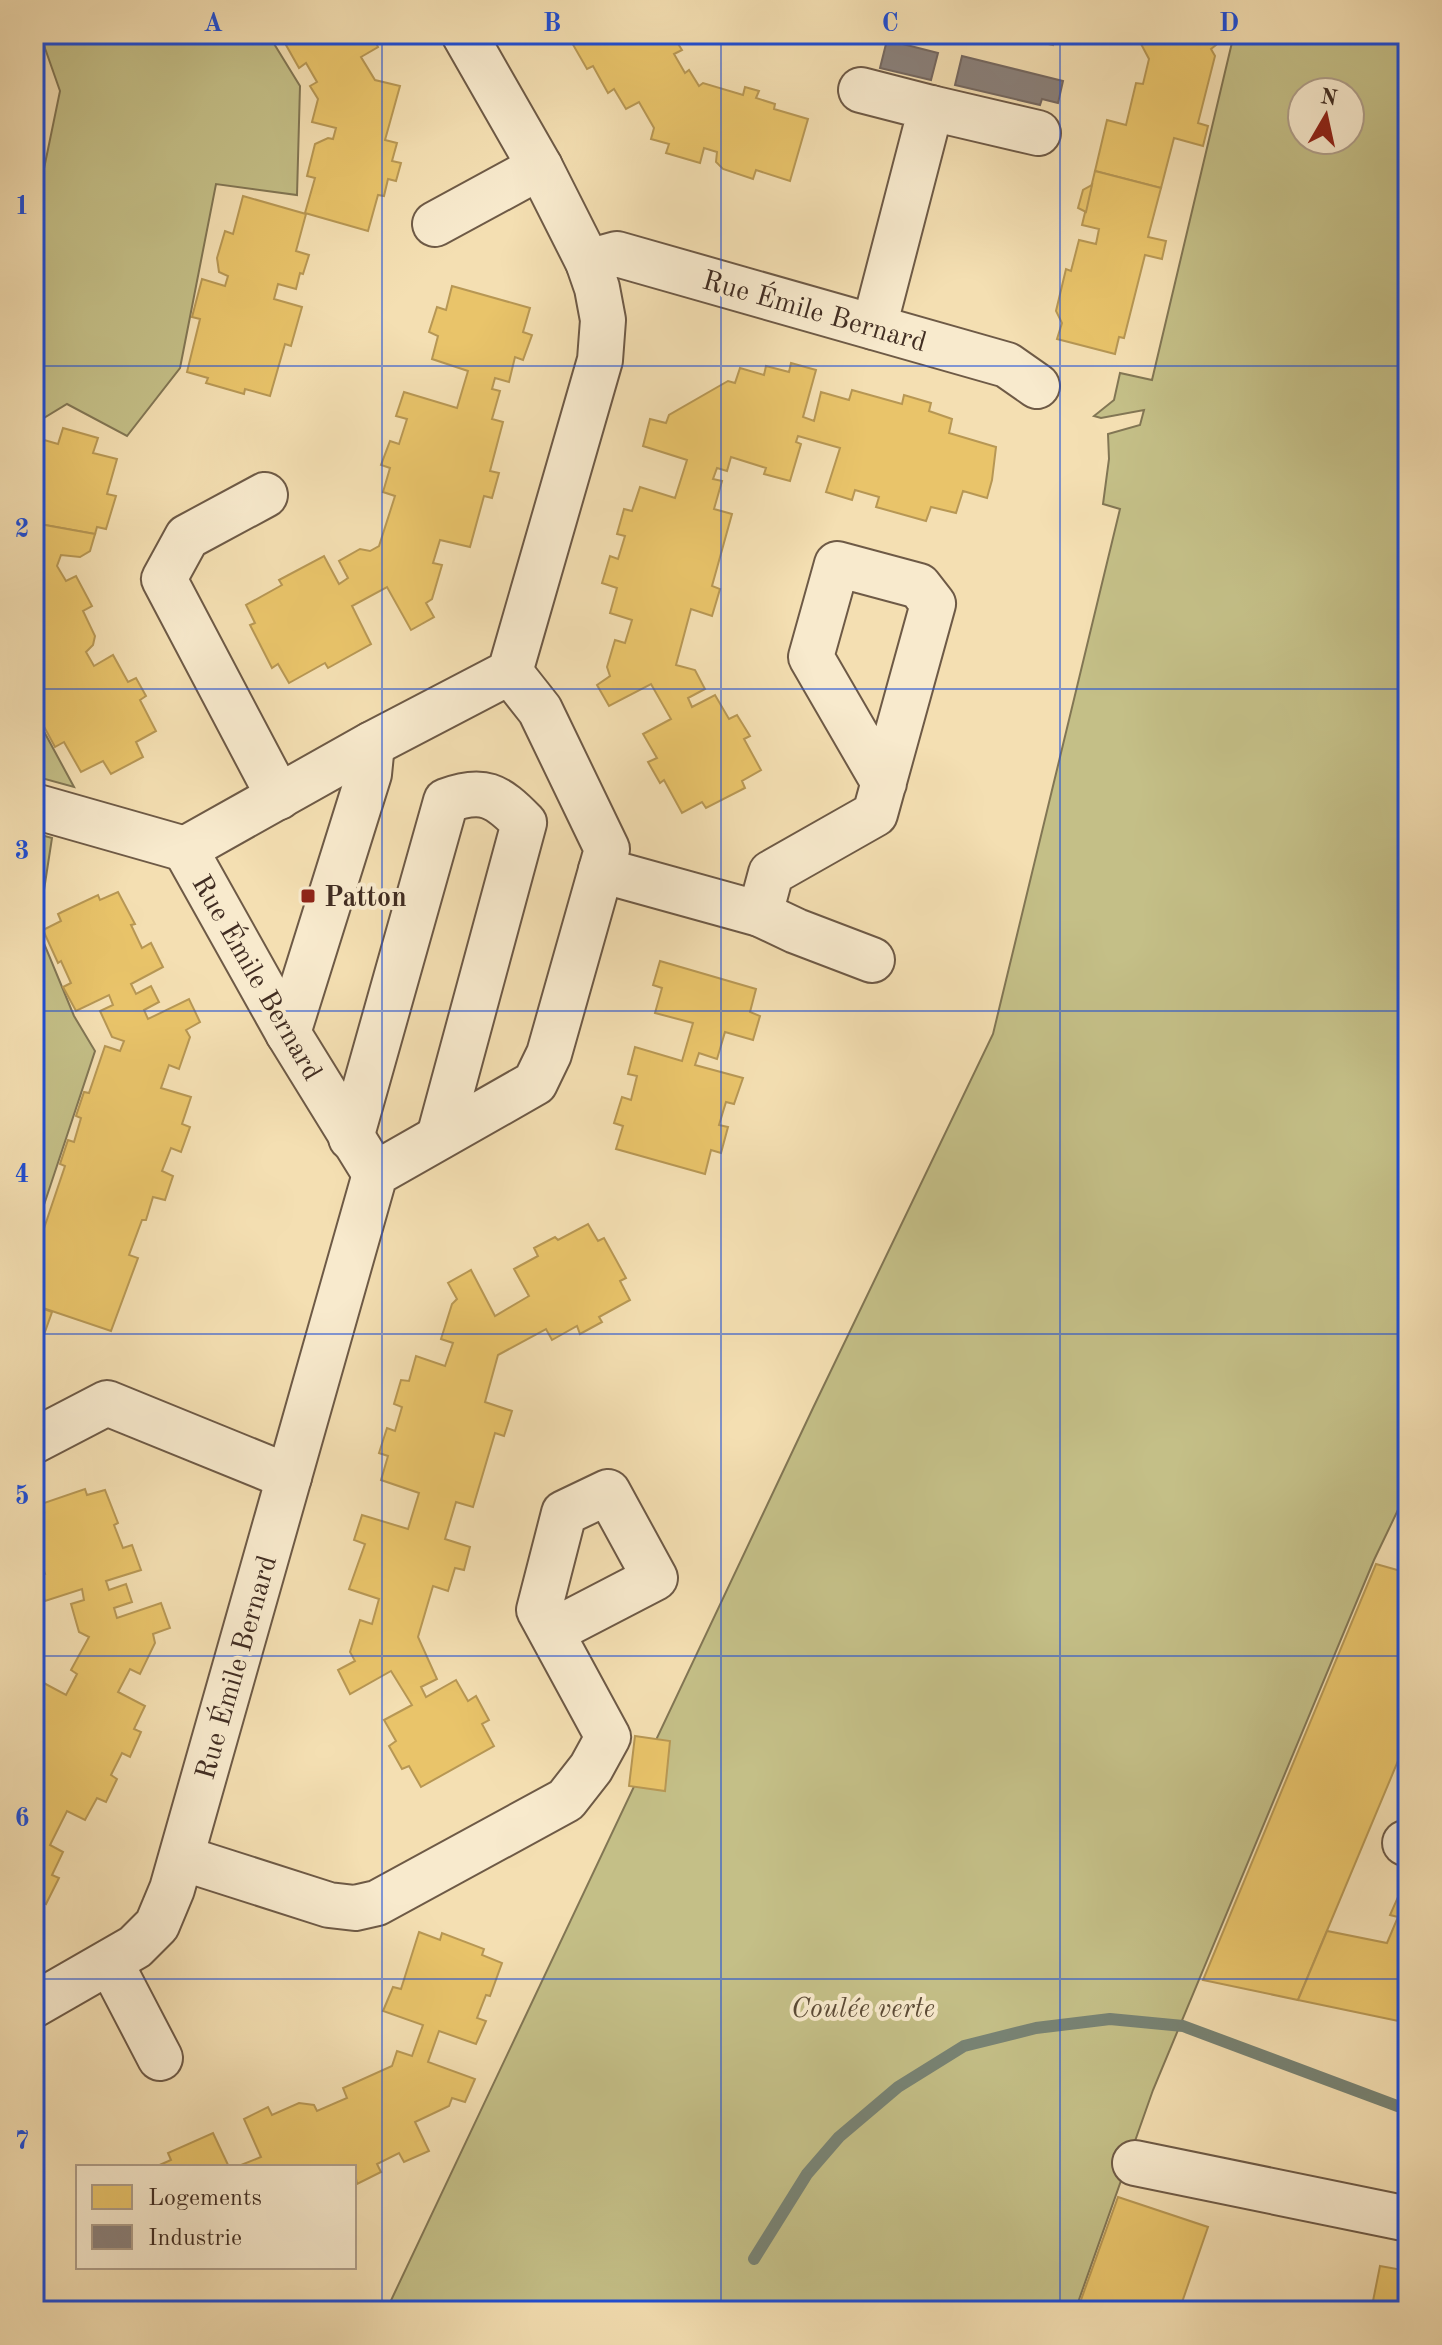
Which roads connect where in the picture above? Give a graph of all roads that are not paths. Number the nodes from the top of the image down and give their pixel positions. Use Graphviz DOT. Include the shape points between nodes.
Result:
graph roads {
  1 [pos="464,34"];
  2 [pos="861,90"];
  3 [pos="931,108"];
  4 [pos="1038,133"];
  5 [pos="540,167"];
  6 [pos="435,224"];
  7 [pos="588,262"];
  8 [pos="874,327"];
  9 [pos="1037,386"];
  10 [pos="265,495"];
  11 [pos="510,672"];
  12 [pos="372,744"];
  13 [pos="884,783"];
  14 [pos="279,797"];
  15 [pos="34,806"];
  16 [pos="185,849"];
  17 [pos="601,870"];
  18 [pos="760,914"];
  19 [pos="872,960"];
  20 [pos="288,1033"];
  21 [pos="439,1137"];
  22 [pos="351,1138"];
  23 [pos="375,1174"];
  24 [pos="34,1441"];
  25 [pos="289,1477"];
  26 [pos="551,1632"];
  27 [pos="182,1858"];
  28 [pos="110,1962"];
  29 [pos="34,2005"];
  30 [pos="160,2058"];
  31 [pos="1135,2163"];
  32 [pos="1408,2219"];
  1 -- 5 [label="street"];
  2 -- 3 [label="street"];
  3 -- 4 [label="street"];
  3 -- 8 [label="street"];
  5 -- 6 [label="street"];
  5 -- 7 [label="street"];
  7 -- 8 [label="street, Rue Émile Bernard" via="617,254"];
  7 -- 11 [label="street" via="603,320 600,360"];
  8 -- 9 [label="street, Rue Émile Bernard" via="1007,365"];
  10 -- 14 [label="street" via="187,537 164,579"];
  11 -- 12 [label="street, Rue Émile Bernard"];
  11 -- 17 [label="street" via="540,710 607,849"];
  12 -- 14 [label="street, Rue Émile Bernard"];
  12 -- 20 [label="street" via="369,774"];
  13 -- 18 [label="street" via="875,814 771,873"];
  14 -- 16 [label="street, Rue Émile Bernard"];
  15 -- 16 [label="street"];
  16 -- 20 [label="street, Rue Émile Bernard"];
  17 -- 18 [label="street"];
  17 -- 21 [label="street" via="549,1054 535,1083"];
  18 -- 19 [label="street"];
  20 -- 22 [label="street, Rue Émile Bernard"];
  21 -- 22 [label="street" via="524,823 490,796 468,792 446,801"];
  21 -- 23 [label="street"];
  22 -- 23 [label="street, Rue Émile Bernard"];
  23 -- 25 [label="street, Rue Émile Bernard"];
  24 -- 25 [label="street" via="107,1403"];
  25 -- 27 [label="street, Rue Émile Bernard"];
  26 -- 27 [label="street" via="608,1737 566,1800 377,1903 355,1908 329,1905"];
  27 -- 28 [label="street, Rue Émile Bernard" via="157,1925"];
  28 -- 29 [label="street, Rue Émile Bernard"];
  28 -- 30 [label="street"];
  31 -- 32 [label="street"];
}
